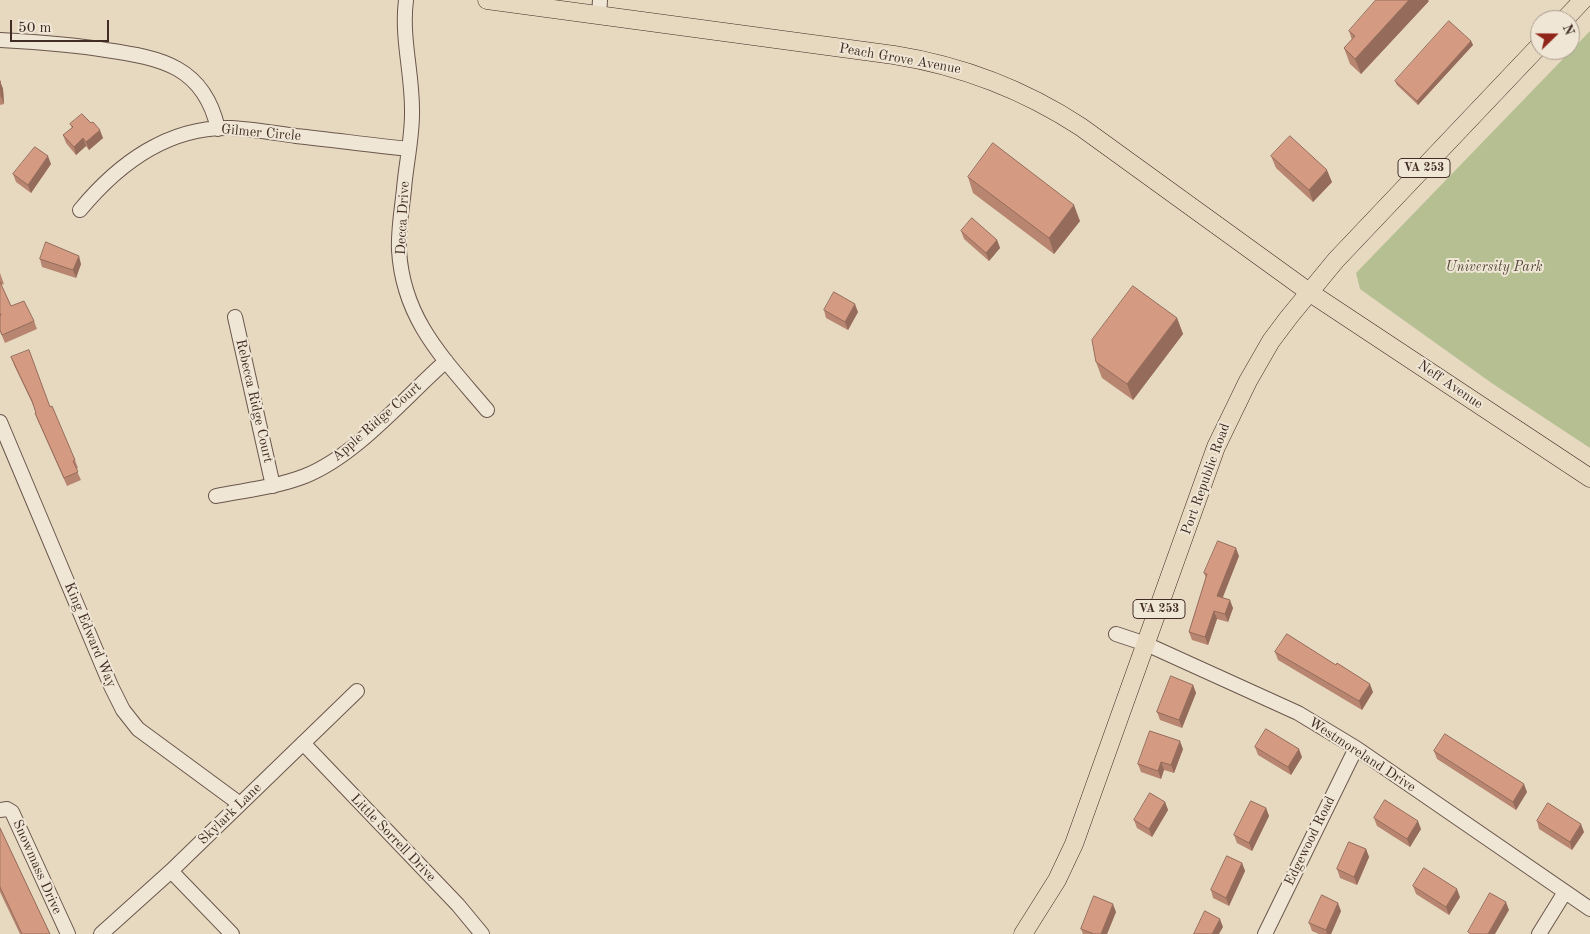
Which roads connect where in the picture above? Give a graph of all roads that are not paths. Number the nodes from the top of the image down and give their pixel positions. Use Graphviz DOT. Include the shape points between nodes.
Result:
graph roads {
  1 [pos="406,0"];
  2 [pos="487,0"];
  3 [pos="1583,0"];
  4 [pos="599,7"];
  5 [pos="1574,10"];
  6 [pos="0,40"];
  7 [pos="1530,56"];
  8 [pos="218,129"];
  9 [pos="409,149"];
  10 [pos="80,210"];
  11 [pos="1309,292"];
  12 [pos="235,317"];
  13 [pos="446,361"];
  14 [pos="487,410"];
  15 [pos="0,422"];
  16 [pos="1590,478"];
  17 [pos="274,486"];
  18 [pos="216,496"];
  19 [pos="1116,634"];
  20 [pos="1146,644"];
  21 [pos="357,691"];
  22 [pos="303,743"];
  23 [pos="1356,748"];
  24 [pos="240,804"];
  25 [pos="0,810"];
  26 [pos="172,871"];
  27 [pos="1565,892"];
  28 [pos="1590,909"];
  29 [pos="68,934"];
  30 [pos="101,934"];
  31 [pos="232,934"];
  32 [pos="482,934"];
  33 [pos="1023,934"];
  34 [pos="1265,934"];
  35 [pos="1539,934"];
  1 -- 9 [label="street, Decca Drive" via="405,37 412,108"];
  2 -- 4 [label="main road, Peach Grove Avenue"];
  3 -- 5 [label="main road"];
  4 -- 11 [label="main road, Peach Grove Avenue" via="943,64 1001,83 1031,96 1081,127"];
  6 -- 8 [label="street" via="83,46 163,61 183,72 199,88 211,107"];
  7 -- 11 [label="main road, Port Republic Road / VA 253"];
  8 -- 9 [label="street, Gilmer Circle"];
  8 -- 10 [label="street, Gilmer Circle" via="178,137 138,155 120,167"];
  9 -- 13 [label="street, Decca Drive" via="399,238 402,271 418,323"];
  11 -- 16 [label="main road, Neff Avenue"];
  11 -- 20 [label="main road, Port Republic Road / VA 253" via="1271,341 1229,417"];
  12 -- 17 [label="street, Rebecca Ridge Court"];
  13 -- 14 [label="street, Decca Drive"];
  13 -- 17 [label="street, Apple Ridge Court" via="346,452 316,471"];
  15 -- 24 [label="street, King Edward Way" via="123,710 146,737"];
  17 -- 18 [label="street, Apple Ridge Court"];
  19 -- 20 [label="street, Westmoreland Drive"];
  20 -- 23 [label="street, Westmoreland Drive" via="1298,713"];
  20 -- 33 [label="main road, Port Republic Road / VA 253" via="1074,844 1057,880"];
  21 -- 22 [label="street, Skylark Lane"];
  22 -- 24 [label="street, Skylark Lane"];
  22 -- 32 [label="street, Little Sorrell Drive"];
  23 -- 27 [label="street, Westmoreland Drive"];
  23 -- 34 [label="street, Edgewood Road"];
  24 -- 26 [label="street, Skylark Lane"];
  25 -- 29 [label="street, Snowmass Drive" via="12,812"];
  26 -- 30 [label="street, Skylark Lane"];
  26 -- 31 [label="street"];
  27 -- 28 [label="street, Westmoreland Drive"];
  27 -- 35 [label="street"];
}
